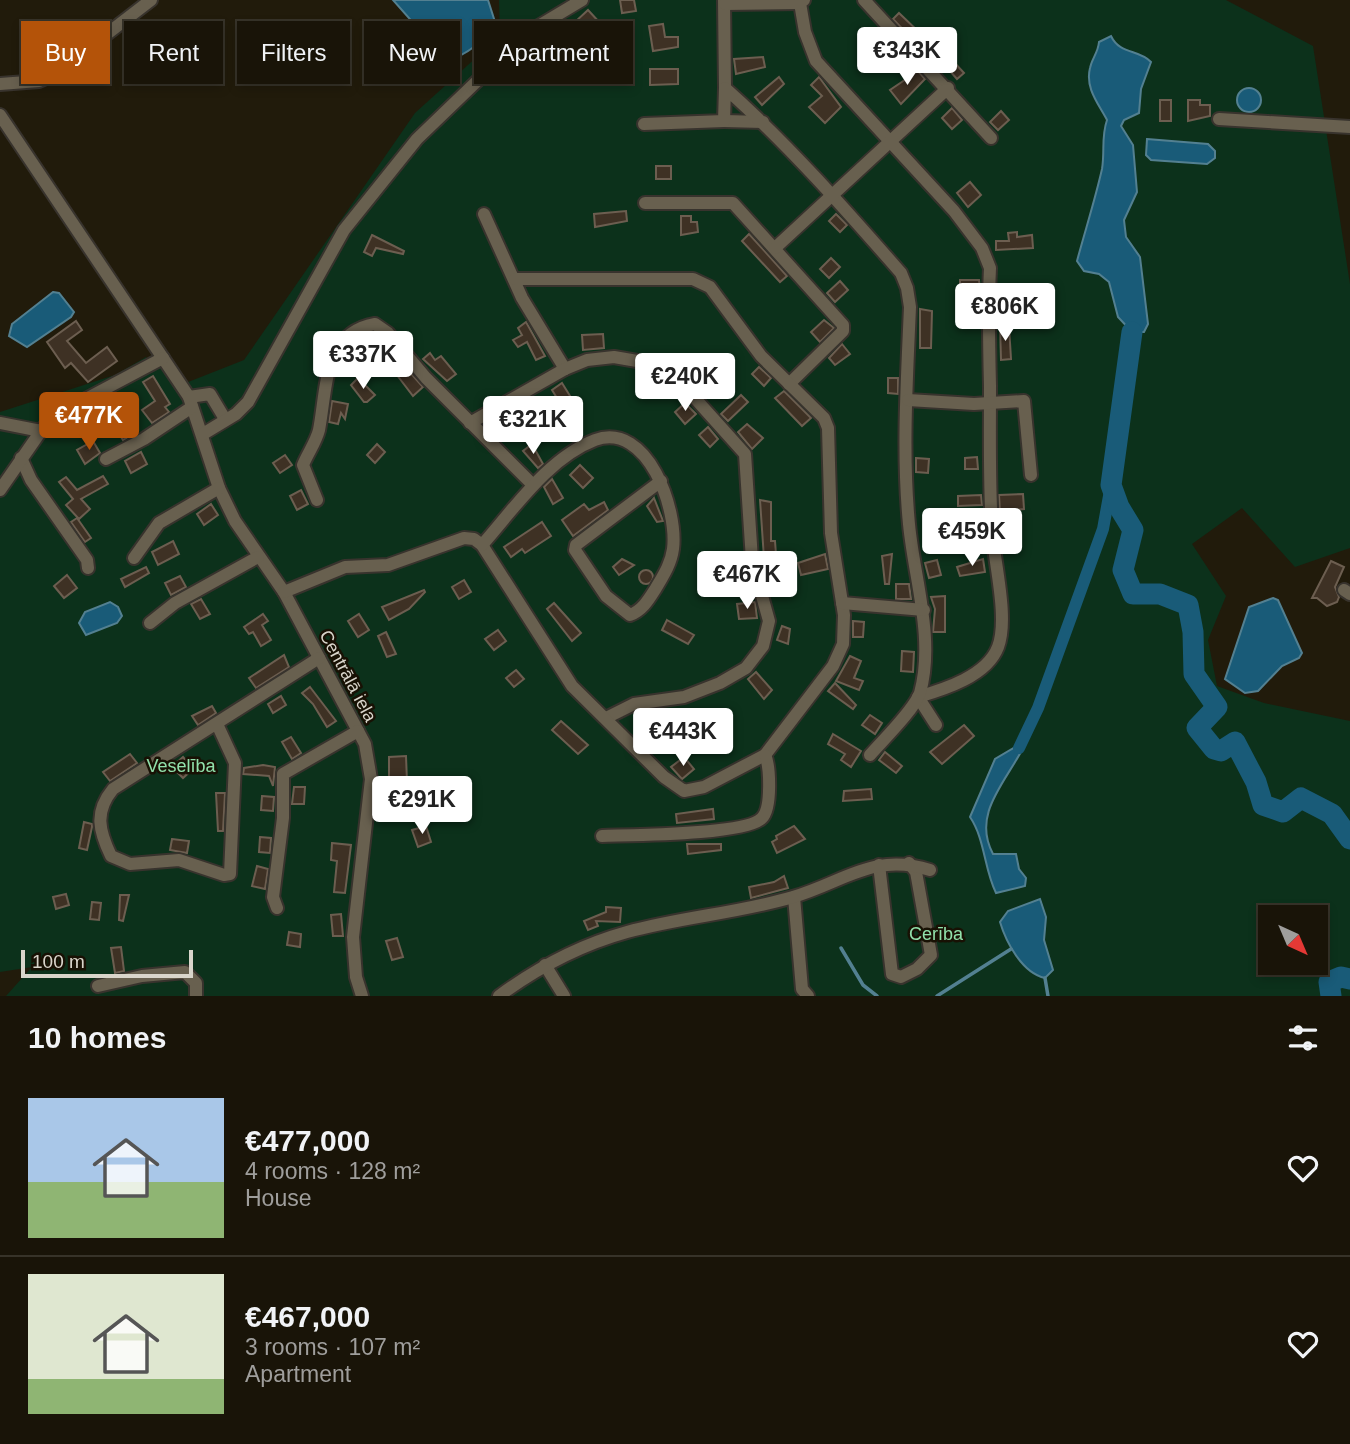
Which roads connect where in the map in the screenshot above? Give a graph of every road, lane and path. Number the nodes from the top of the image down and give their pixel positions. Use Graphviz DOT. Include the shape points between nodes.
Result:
graph roads {
  1 [pos="151,0"];
  2 [pos="582,0"];
  3 [pos="864,0"];
  4 [pos="802,1"];
  5 [pos="725,2"];
  6 [pos="0,84"];
  7 [pos="725,88"];
  8 [pos="948,88"];
  9 [pos="0,115"];
  10 [pos="1219,119"];
  11 [pos="723,121"];
  12 [pos="764,122"];
  13 [pos="644,124"];
  14 [pos="1350,127"];
  15 [pos="991,138"];
  16 [pos="890,141"];
  17 [pos="831,196"];
  18 [pos="645,204"];
  19 [pos="484,214"];
  20 [pos="775,248"];
  21 [pos="515,279"];
  22 [pos="163,358"];
  23 [pos="565,369"];
  24 [pos="789,384"];
  25 [pos="908,400"];
  26 [pos="190,402"];
  27 [pos="990,404"];
  28 [pos="226,419"];
  29 [pos="0,423"];
  30 [pos="470,423"];
  31 [pos="41,431"];
  32 [pos="203,434"];
  33 [pos="21,458"];
  34 [pos="106,459"];
  35 [pos="1031,475"];
  36 [pos="661,481"];
  37 [pos="532,484"];
  38 [pos="219,488"];
  39 [pos="0,490"];
  40 [pos="317,500"];
  41 [pos="482,545"];
  42 [pos="258,557"];
  43 [pos="134,558"];
  44 [pos="88,568"];
  45 [pos="284,592"];
  46 [pos="842,603"];
  47 [pos="924,610"];
  48 [pos="150,623"];
  49 [pos="319,658"];
  50 [pos="919,697"];
  51 [pos="606,718"];
  52 [pos="217,724"];
  53 [pos="936,725"];
  54 [pos="358,731"];
  55 [pos="765,755"];
  56 [pos="870,755"];
  57 [pos="601,836"];
  58 [pos="909,863"];
  59 [pos="879,865"];
  60 [pos="930,870"];
  61 [pos="794,897"];
  62 [pos="277,908"];
  63 [pos="545,965"];
  64 [pos="98,986"];
  65 [pos="802,994"];
  66 [pos="196,996"];
  67 [pos="362,996"];
  68 [pos="499,996"];
  69 [pos="564,996"];
  1 -- 6 [label="street" via="55,74 38,82"];
  2 -- 28 [label="street" via="527,33 417,139 344,230 248,402"];
  3 -- 8 [label="street"];
  4 -- 5 [label="street"];
  4 -- 16 [label="street" via="805,32 816,61"];
  5 -- 7 [label="street"];
  7 -- 11 [label="street"];
  7 -- 12 [label="street"];
  8 -- 15 [label="street"];
  8 -- 16 [label="street"];
  9 -- 22 [label="street, Centrālā iela"];
  10 -- 14 [label="street"];
  11 -- 12 [label="street"];
  11 -- 13 [label="street"];
  12 -- 17 [label="street"];
  16 -- 17 [label="street"];
  16 -- 27 [label="street" via="954,211 982,248 990,268"];
  17 -- 20 [label="street"];
  17 -- 25 [label="street" via="901,273 908,288"];
  18 -- 20 [label="street" via="733,203"];
  19 -- 21 [label="street"];
  20 -- 24 [label="street" via="844,330"];
  21 -- 23 [label="street"];
  21 -- 24 [label="street" via="702,281"];
  22 -- 26 [label="street, Centrālā iela"];
  22 -- 31 [label="street" via="52,417"];
  23 -- 30 [label="street"];
  23 -- 51 [label="street" via="587,360 614,357 666,366 745,454 752,560 769,621 757,657 736,675 684,697 634,704"];
  24 -- 46 [label="street" via="824,418 828,428 831,533"];
  25 -- 27 [label="street"];
  25 -- 47 [label="street" via="909,525"];
  26 -- 28 [label="street" via="210,394"];
  26 -- 32 [label="street, Centrālā iela"];
  26 -- 34 [label="street" via="144,439"];
  27 -- 35 [label="street" via="1024,401"];
  27 -- 50 [label="street" via="988,466 1002,622 998,649 981,668 947,688"];
  28 -- 32 [label="street"];
  29 -- 31 [label="street"];
  30 -- 37 [label="street"];
  30 -- 40 [label="street" via="380,326 361,327 341,341 333,354 318,434 303,465"];
  31 -- 33 [label="street"];
  32 -- 38 [label="street, Centrālā iela"];
  33 -- 39 [label="street"];
  33 -- 44 [label="street"];
  36 -- 36 [label="street" via="673,551 648,601 631,615 606,596 576,545"];
  36 -- 37 [label="street" via="629,443 604,438 578,449"];
  37 -- 41 [label="street"];
  38 -- 42 [label="street, Centrālā iela"];
  38 -- 43 [label="street" via="159,523"];
  41 -- 45 [label="street" via="464,538 388,565 345,567"];
  41 -- 51 [label="street" via="572,686"];
  42 -- 45 [label="street, Centrālā iela"];
  42 -- 48 [label="street" via="175,603"];
  45 -- 49 [label="street, Centrālā iela"];
  46 -- 47 [label="street"];
  46 -- 55 [label="street" via="843,644 833,666"];
  47 -- 50 [label="street"];
  49 -- 52 [label="street"];
  49 -- 54 [label="street, Centrālā iela"];
  50 -- 53 [label="street"];
  50 -- 56 [label="street"];
  51 -- 55 [label="street" via="684,792 704,788"];
  52 -- 52 [label="street" via="235,763 230,874 224,876 179,860 130,864 111,856 99,816 113,789"];
  54 -- 62 [label="street" via="283,774 283,818 273,897"];
  54 -- 67 [label="street, Centrālā iela" via="371,779 353,937"];
  55 -- 57 [label="street" via="769,795 765,813 756,822 682,833"];
  58 -- 59 [label="street"];
  58 -- 59 [label="street" via="916,872 931,955 901,977 892,974"];
  58 -- 60 [label="street"];
  59 -- 61 [label="street" via="851,871"];
  61 -- 63 [label="street" via="625,932"];
  61 -- 65 [label="street"];
  63 -- 68 [label="street"];
  63 -- 69 [label="street"];
  64 -- 66 [label="street" via="185,972 196,983"];
}
